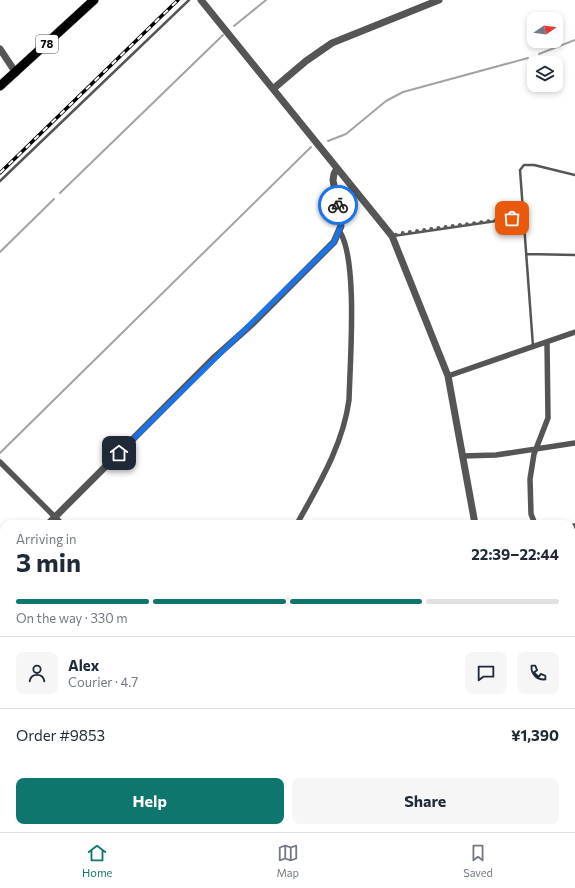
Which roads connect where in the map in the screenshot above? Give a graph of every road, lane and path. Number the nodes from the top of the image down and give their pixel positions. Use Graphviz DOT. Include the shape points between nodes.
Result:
graph roads {
  1 [pos="94,0"];
  2 [pos="189,0"];
  3 [pos="201,0"];
  4 [pos="439,0"];
  5 [pos="0,50"];
  6 [pos="16,73"];
  7 [pos="0,86"];
  8 [pos="274,89"];
  9 [pos="337,168"];
  10 [pos="575,175"];
  11 [pos="0,181"];
  12 [pos="523,217"];
  13 [pos="340,232"];
  14 [pos="392,236"];
  15 [pos="527,254"];
  16 [pos="575,255"];
  17 [pos="575,332"];
  18 [pos="547,342"];
  19 [pos="533,346"];
  20 [pos="448,376"];
  21 [pos="575,443"];
  22 [pos="537,448"];
  23 [pos="462,456"];
  24 [pos="0,462"];
  25 [pos="55,517"];
  26 [pos="52,520"];
  27 [pos="58,520"];
  28 [pos="299,520"];
  29 [pos="474,520"];
  30 [pos="533,520"];
  1 -- 6 [label="main road, 78"];
  2 -- 11 [label="lane"];
  3 -- 8 [label="street"];
  4 -- 8 [label="street" via="332,43 306,61"];
  5 -- 6 [label="street"];
  6 -- 7 [label="main road, 78"];
  8 -- 9 [label="street"];
  9 -- 13 [label="street" via="333,180"];
  9 -- 14 [label="street"];
  10 -- 12 [label="lane" via="524,165 520,170"];
  12 -- 14 [label="lane"];
  12 -- 15 [label="lane"];
  13 -- 25 [label="street" via="334,242 280,297 214,358"];
  13 -- 28 [label="street" via="347,251 350,290 349,400 340,438"];
  14 -- 20 [label="street"];
  15 -- 16 [label="lane"];
  15 -- 19 [label="lane"];
  17 -- 18 [label="street"];
  18 -- 19 [label="street"];
  18 -- 22 [label="street" via="548,418"];
  19 -- 20 [label="street"];
  20 -- 23 [label="street"];
  21 -- 22 [label="street"];
  22 -- 23 [label="street" via="496,455"];
  22 -- 30 [label="street" via="530,479"];
  23 -- 29 [label="street"];
  24 -- 25 [label="street"];
  25 -- 26 [label="street"];
  25 -- 27 [label="street"];
}
